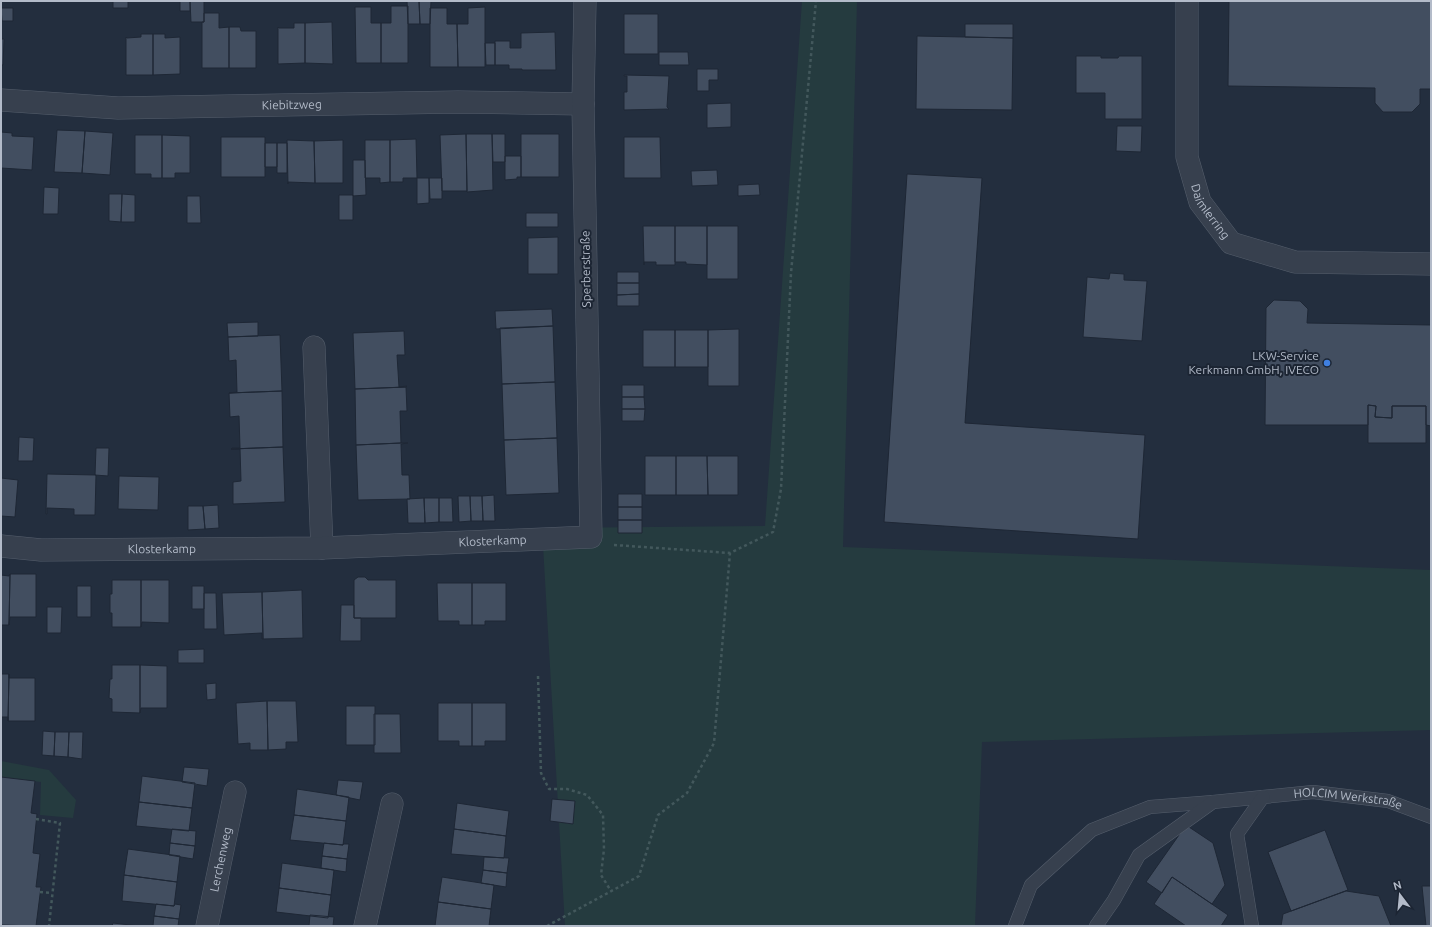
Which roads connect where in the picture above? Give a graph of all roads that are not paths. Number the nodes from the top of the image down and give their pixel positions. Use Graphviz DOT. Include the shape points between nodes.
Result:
graph roads {
  1 [pos="585,1"];
  2 [pos="1187,1"];
  3 [pos="1,100"];
  4 [pos="583,104"];
  5 [pos="1431,264"];
  6 [pos="314,347"];
  7 [pos="591,537"];
  8 [pos="1,546"];
  9 [pos="322,548"];
  10 [pos="235,792"];
  11 [pos="1263,797"];
  12 [pos="1213,802"];
  13 [pos="392,804"];
  14 [pos="1431,817"];
  15 [pos="207,926"];
  16 [pos="365,926"];
  17 [pos="1015,926"];
  18 [pos="1096,926"];
  19 [pos="1252,926"];
  1 -- 4 [label="street, Sperberstraße"];
  2 -- 5 [label="street, Daimlerring" via="1187,157 1200,202 1231,243 1295,262"];
  3 -- 4 [label="street, Kiebitzweg" via="118,108 458,102"];
  4 -- 7 [label="street, Sperberstraße"];
  6 -- 9 [label="street"];
  7 -- 9 [label="street, Klosterkamp"];
  8 -- 9 [label="street, Klosterkamp" via="41,550"];
  10 -- 15 [label="street, Lerchenweg"];
  11 -- 12 [label="lane, HOLCIM Werkstraße"];
  11 -- 14 [label="lane, HOLCIM Werkstraße" via="1313,792 1388,801"];
  11 -- 19 [label="lane" via="1237,834"];
  12 -- 17 [label="lane, HOLCIM Werkstraße" via="1150,807 1092,830 1031,885"];
  12 -- 18 [label="lane" via="1140,855"];
  13 -- 16 [label="street"];
}
